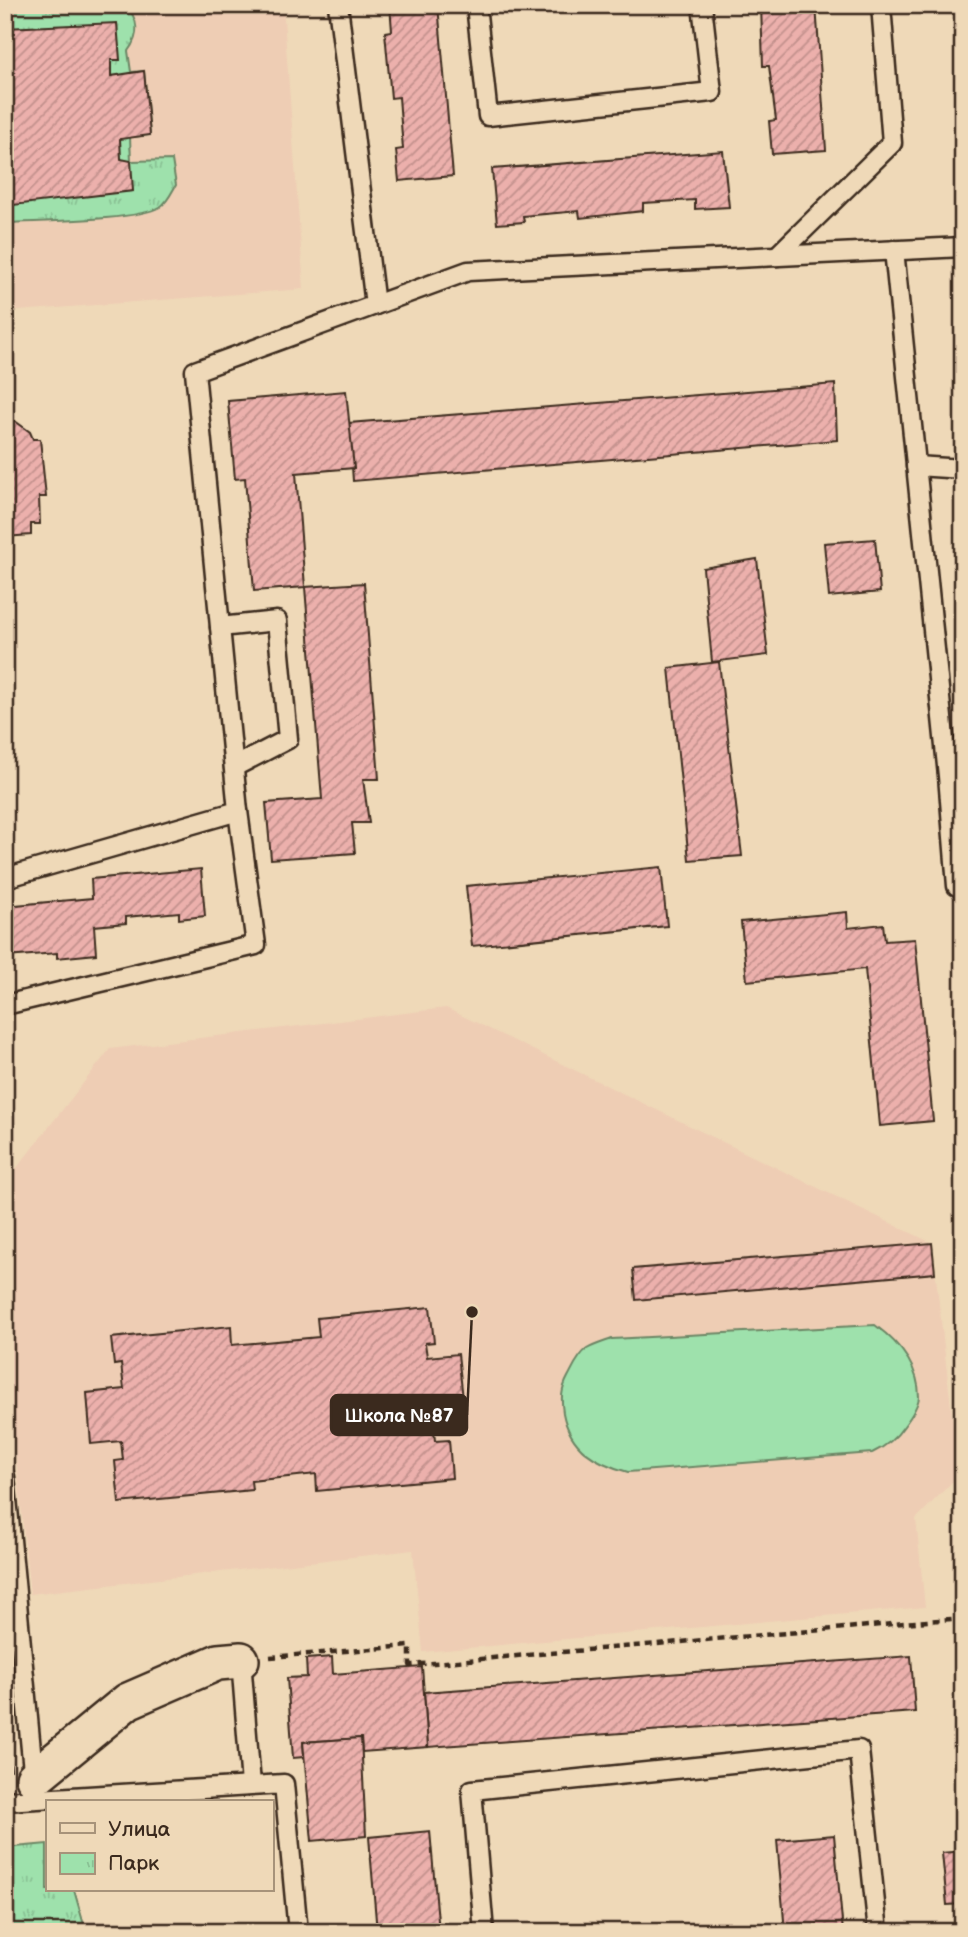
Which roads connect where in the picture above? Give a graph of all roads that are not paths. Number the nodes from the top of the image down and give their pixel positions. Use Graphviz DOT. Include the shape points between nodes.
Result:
graph roads {
  1 [pos="338,5"];
  2 [pos="476,5"];
  3 [pos="702,5"];
  4 [pos="881,5"];
  5 [pos="963,247"];
  6 [pos="894,250"];
  7 [pos="778,256"];
  8 [pos="375,305"];
  9 [pos="916,466"];
  10 [pos="963,469"];
  11 [pos="220,627"];
  12 [pos="233,767"];
  13 [pos="955,775"];
  14 [pos="238,811"];
  15 [pos="5,878"];
  16 [pos="963,885"];
  17 [pos="5,1005"];
  18 [pos="5,1477"];
  19 [pos="241,1660"];
  20 [pos="251,1785"];
  21 [pos="35,1788"];
  22 [pos="5,1801"];
  23 [pos="298,1932"];
  24 [pos="484,1932"];
  25 [pos="877,1932"];
  1 -- 8 [label="lane"];
  2 -- 3 [label="lane" via="488,116 712,92"];
  4 -- 7 [label="lane" via="892,143"];
  5 -- 6 [label="lane"];
  6 -- 7 [label="lane"];
  6 -- 9 [label="lane"];
  7 -- 8 [label="lane" via="468,271"];
  8 -- 11 [label="lane" via="195,371"];
  9 -- 10 [label="lane"];
  9 -- 13 [label="lane"];
  11 -- 12 [label="lane"];
  11 -- 12 [label="lane" via="277,621 288,739"];
  12 -- 14 [label="lane"];
  13 -- 16 [label="lane" via="957,886"];
  14 -- 15 [label="lane"];
  14 -- 17 [label="lane" via="256,945"];
  18 -- 21 [label="lane"];
  19 -- 20 [label="lane"];
  19 -- 21 [label="street" via="218,1662 128,1701"];
  20 -- 21 [label="lane"];
  20 -- 23 [label="lane" via="284,1784"];
  21 -- 22 [label="lane"];
  24 -- 25 [label="lane" via="472,1790 859,1750"];
}
